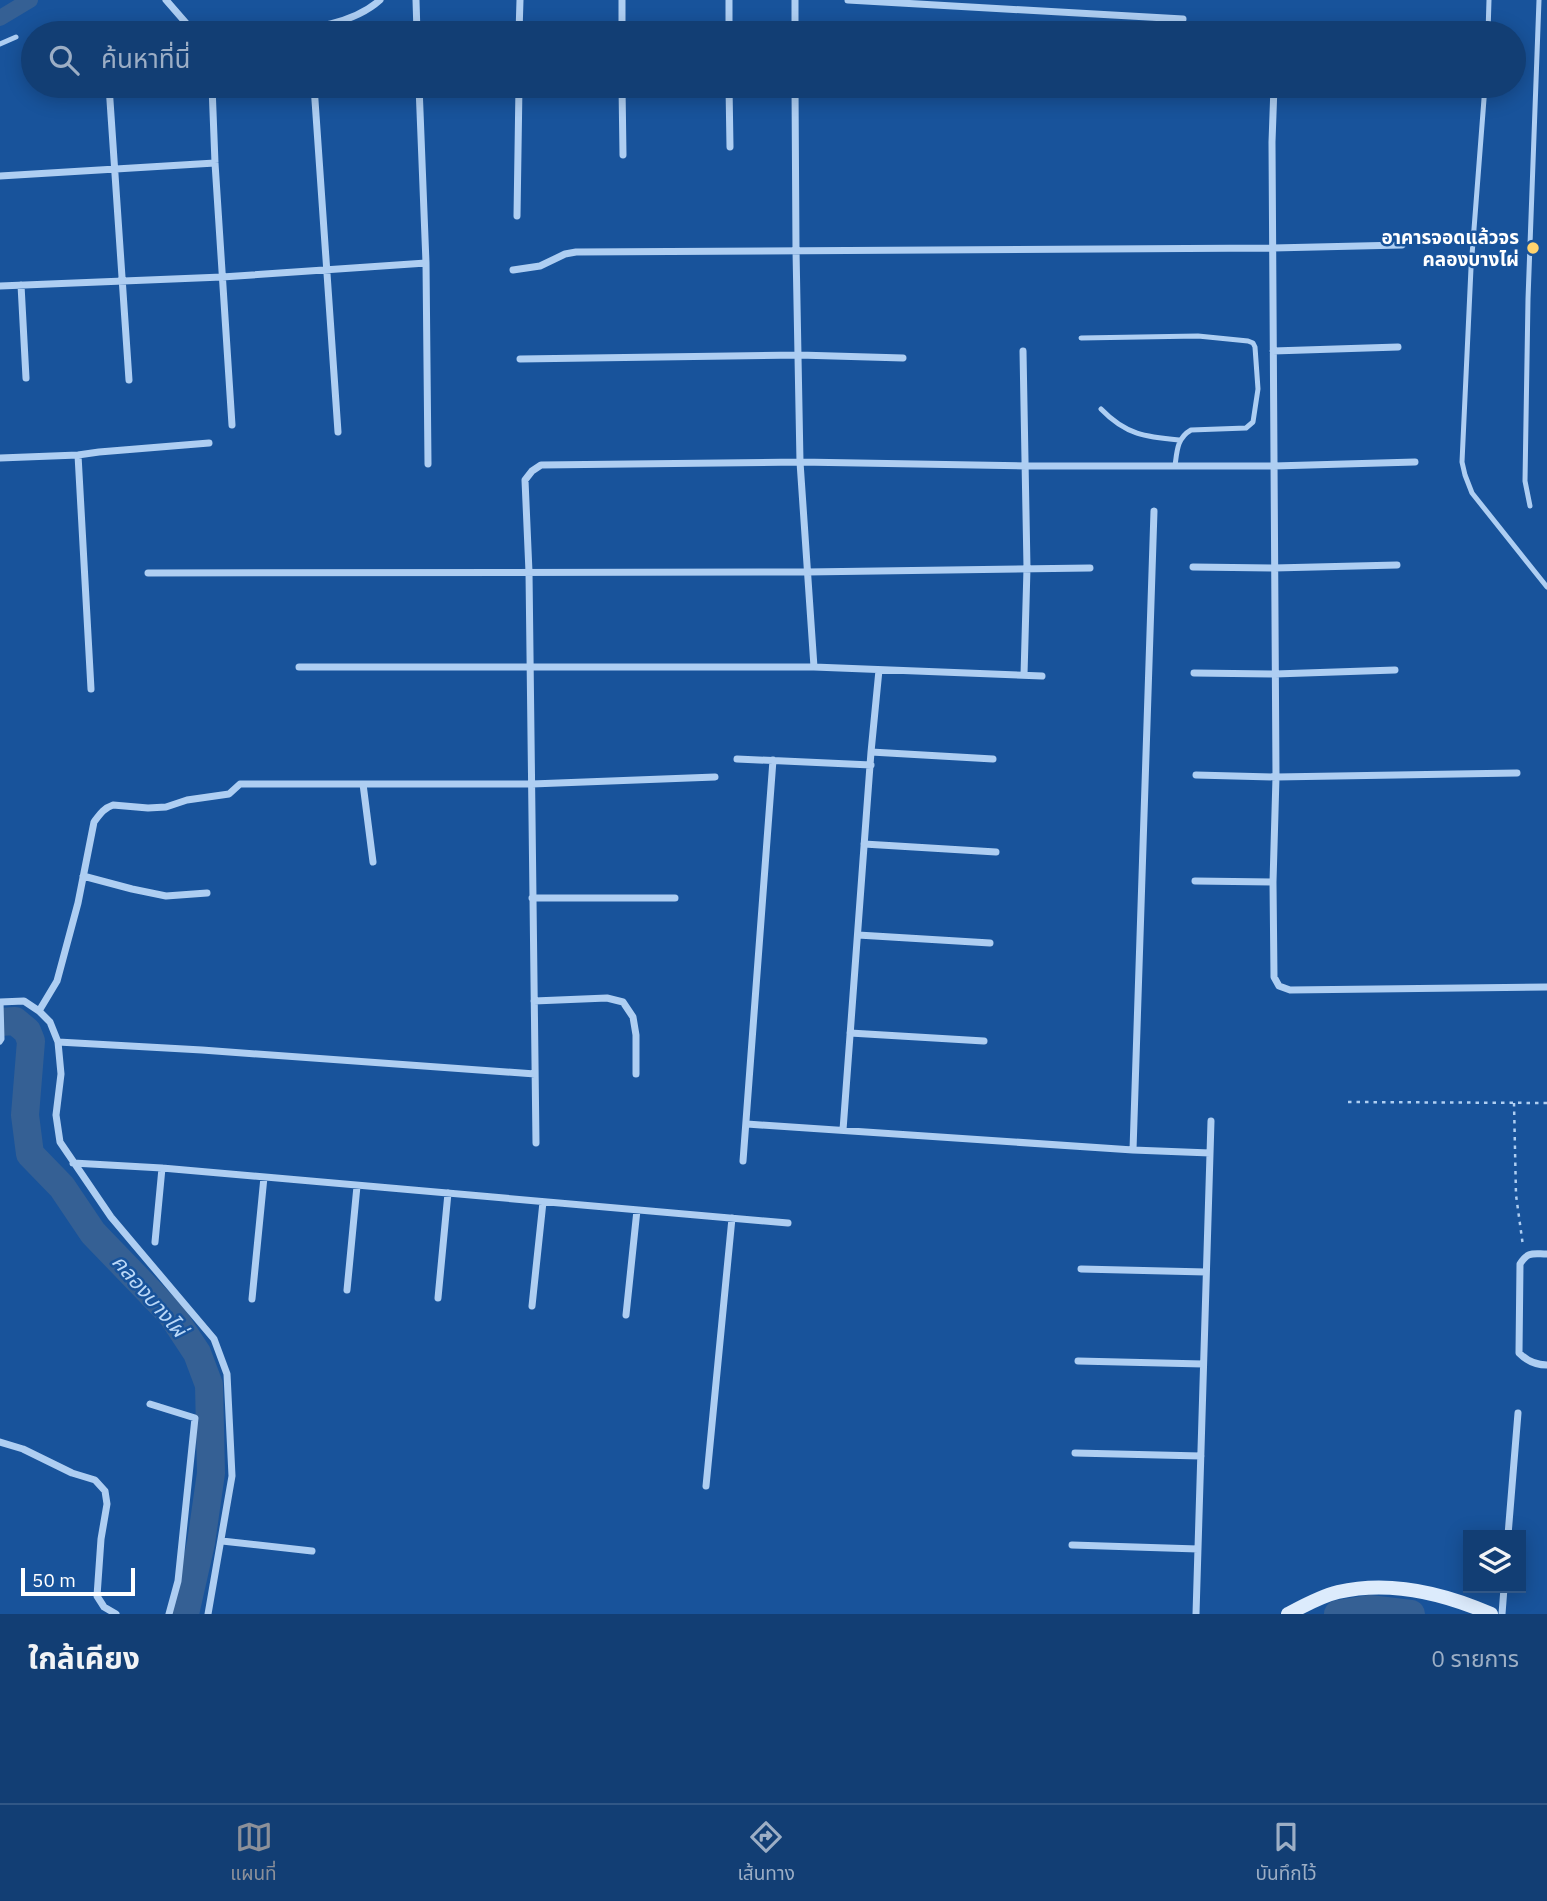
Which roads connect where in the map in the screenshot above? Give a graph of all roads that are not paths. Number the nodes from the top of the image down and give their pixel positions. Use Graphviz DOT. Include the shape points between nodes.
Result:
graph roads {
  1 [pos="166,0"];
  2 [pos="380,0"];
  3 [pos="416,0"];
  4 [pos="520,0"];
  5 [pos="622,0"];
  6 [pos="729,0"];
  7 [pos="796,0"];
  8 [pos="848,0"];
  9 [pos="1489,0"];
  10 [pos="1539,0"];
  11 [pos="1183,19"];
  12 [pos="184,21"];
  13 [pos="338,21"];
  14 [pos="417,21"];
  15 [pos="519,21"];
  16 [pos="622,21"];
  17 [pos="729,21"];
  18 [pos="796,21"];
  19 [pos="1488,21"];
  20 [pos="16,37"];
  21 [pos="0,44"];
  22 [pos="110,98"];
  23 [pos="212,98"];
  24 [pos="315,98"];
  25 [pos="419,98"];
  26 [pos="519,98"];
  27 [pos="622,98"];
  28 [pos="729,98"];
  29 [pos="796,98"];
  30 [pos="1274,98"];
  31 [pos="1484,98"];
  32 [pos="730,147"];
  33 [pos="623,155"];
  34 [pos="215,163"];
  35 [pos="115,169"];
  36 [pos="0,176"];
  37 [pos="517,216"];
  38 [pos="1402,245"];
  39 [pos="1273,248"];
  40 [pos="796,250"];
  41 [pos="426,263"];
  42 [pos="327,270"];
  43 [pos="513,270"];
  44 [pos="222,277"];
  45 [pos="122,281"];
  46 [pos="21,285"];
  47 [pos="0,286"];
  48 [pos="1081,338"];
  49 [pos="1398,347"];
  50 [pos="1023,351"];
  51 [pos="1273,351"];
  52 [pos="799,355"];
  53 [pos="903,358"];
  54 [pos="520,359"];
  55 [pos="26,378"];
  56 [pos="129,380"];
  57 [pos="1101,410"];
  58 [pos="232,425"];
  59 [pos="338,432"];
  60 [pos="1179,440"];
  61 [pos="209,443"];
  62 [pos="78,455"];
  63 [pos="0,458"];
  64 [pos="1415,461"];
  65 [pos="800,462"];
  66 [pos="428,464"];
  67 [pos="1026,466"];
  68 [pos="1175,466"];
  69 [pos="1274,466"];
  70 [pos="1530,506"];
  71 [pos="1154,511"];
  72 [pos="1397,565"];
  73 [pos="1193,567"];
  74 [pos="1027,568"];
  75 [pos="1090,568"];
  76 [pos="1274,568"];
  77 [pos="529,572"];
  78 [pos="807,572"];
  79 [pos="148,573"];
  80 [pos="1547,587"];
  81 [pos="299,667"];
  82 [pos="814,667"];
  83 [pos="529,668"];
  84 [pos="879,670"];
  85 [pos="1395,670"];
  86 [pos="1194,673"];
  87 [pos="1275,674"];
  88 [pos="1024,676"];
  89 [pos="1042,676"];
  90 [pos="91,688"];
  91 [pos="871,752"];
  92 [pos="737,759"];
  93 [pos="773,760"];
  94 [pos="993,760"];
  95 [pos="870,765"];
  96 [pos="1517,773"];
  97 [pos="1196,775"];
  98 [pos="715,777"];
  99 [pos="1276,778"];
  100 [pos="363,784"];
  101 [pos="532,784"];
  102 [pos="864,844"];
  103 [pos="996,852"];
  104 [pos="373,863"];
  105 [pos="83,876"];
  106 [pos="1195,881"];
  107 [pos="1273,883"];
  108 [pos="207,893"];
  109 [pos="532,898"];
  110 [pos="675,898"];
  111 [pos="858,935"];
  112 [pos="990,943"];
  113 [pos="1547,988"];
  114 [pos="534,1001"];
  115 [pos="1,1004"];
  116 [pos="39,1011"];
  117 [pos="850,1033"];
  118 [pos="984,1041"];
  119 [pos="0,1042"];
  120 [pos="58,1042"];
  121 [pos="535,1074"];
  122 [pos="636,1074"];
  123 [pos="1211,1121"];
  124 [pos="747,1124"];
  125 [pos="843,1130"];
  126 [pos="536,1143"];
  127 [pos="1133,1150"];
  128 [pos="1209,1153"];
  129 [pos="743,1161"];
  130 [pos="73,1163"];
  131 [pos="162,1168"];
  132 [pos="264,1177"];
  133 [pos="358,1185"];
  134 [pos="448,1194"];
  135 [pos="542,1202"];
  136 [pos="637,1210"];
  137 [pos="732,1218"];
  138 [pos="788,1223"];
  139 [pos="155,1242"];
  140 [pos="1547,1254"];
  141 [pos="1081,1269"];
  142 [pos="1206,1272"];
  143 [pos="347,1290"];
  144 [pos="438,1298"];
  145 [pos="252,1299"];
  146 [pos="532,1306"];
  147 [pos="626,1315"];
  148 [pos="1078,1361"];
  149 [pos="1203,1364"];
  150 [pos="1547,1365"];
  151 [pos="150,1404"];
  152 [pos="1518,1413"];
  153 [pos="0,1443"];
  154 [pos="1075,1453"];
  155 [pos="1200,1457"];
  156 [pos="706,1486"];
  157 [pos="1508,1530"];
  158 [pos="222,1541"];
  159 [pos="1072,1545"];
  160 [pos="1198,1549"];
  161 [pos="312,1551"];
  162 [pos="1504,1593"];
  163 [pos="1475,1611"];
  164 [pos="116,1614"];
  165 [pos="169,1614"];
  166 [pos="208,1614"];
  167 [pos="1196,1614"];
  168 [pos="1288,1614"];
  169 [pos="1491,1614"];
  170 [pos="1502,1614"];
  1 -- 12 [label="street"];
  2 -- 13 [label="street" via="360,14"];
  3 -- 14 [label="street"];
  4 -- 15 [label="street"];
  5 -- 16 [label="street"];
  6 -- 17 [label="street"];
  7 -- 18 [label="street"];
  8 -- 11 [label="street"];
  9 -- 19 [label="lane"];
  10 -- 70 [label="lane" via="1528,299 1525,481"];
  20 -- 21 [label="lane"];
  22 -- 35 [label="street"];
  23 -- 34 [label="street"];
  24 -- 42 [label="street"];
  25 -- 41 [label="street"];
  26 -- 37 [label="street"];
  27 -- 33 [label="street"];
  28 -- 32 [label="street"];
  29 -- 40 [label="street"];
  30 -- 39 [label="street"];
  31 -- 80 [label="lane" via="1461,462 1472,493"];
  34 -- 35 [label="street"];
  34 -- 44 [label="street"];
  35 -- 36 [label="street"];
  35 -- 45 [label="street"];
  38 -- 39 [label="street"];
  39 -- 40 [label="street"];
  39 -- 51 [label="street"];
  40 -- 43 [label="street" via="576,252 540,266"];
  40 -- 52 [label="street"];
  41 -- 42 [label="street"];
  41 -- 66 [label="street"];
  42 -- 44 [label="street"];
  42 -- 59 [label="street"];
  44 -- 45 [label="street"];
  44 -- 58 [label="street"];
  45 -- 46 [label="street"];
  45 -- 56 [label="street"];
  46 -- 47 [label="street"];
  46 -- 55 [label="street"];
  48 -- 60 [label="lane" via="1198,336 1253,343 1258,389 1254,422 1246,428 1191,430"];
  49 -- 51 [label="street"];
  50 -- 67 [label="street"];
  51 -- 69 [label="street"];
  52 -- 53 [label="street"];
  52 -- 54 [label="street"];
  52 -- 65 [label="street"];
  57 -- 60 [label="lane" via="1136,434"];
  60 -- 68 [label="lane"];
  61 -- 62 [label="street"];
  62 -- 63 [label="street"];
  62 -- 90 [label="street"];
  64 -- 69 [label="street"];
  65 -- 67 [label="street"];
  65 -- 77 [label="street" via="541,465 525,480"];
  65 -- 78 [label="street"];
  67 -- 68 [label="street"];
  67 -- 74 [label="street"];
  68 -- 69 [label="street"];
  69 -- 76 [label="street"];
  71 -- 127 [label="street"];
  72 -- 76 [label="street"];
  73 -- 76 [label="street"];
  74 -- 75 [label="street"];
  74 -- 78 [label="street"];
  74 -- 88 [label="street"];
  76 -- 87 [label="street"];
  77 -- 78 [label="street"];
  77 -- 79 [label="street"];
  77 -- 83 [label="street"];
  78 -- 82 [label="street"];
  81 -- 83 [label="street"];
  82 -- 83 [label="street"];
  82 -- 84 [label="street"];
  83 -- 101 [label="street"];
  84 -- 88 [label="street"];
  84 -- 91 [label="street"];
  85 -- 87 [label="street"];
  86 -- 87 [label="street"];
  87 -- 99 [label="street"];
  88 -- 89 [label="street"];
  91 -- 94 [label="street"];
  91 -- 95 [label="street"];
  92 -- 93 [label="street"];
  93 -- 95 [label="street"];
  93 -- 124 [label="street"];
  95 -- 102 [label="street"];
  96 -- 99 [label="street"];
  97 -- 99 [label="street"];
  98 -- 101 [label="street"];
  99 -- 107 [label="street"];
  100 -- 101 [label="street"];
  100 -- 104 [label="street"];
  100 -- 105 [label="street" via="240,784 229,794 166,807 113,805 94,822"];
  101 -- 109 [label="street"];
  102 -- 103 [label="street"];
  102 -- 111 [label="street"];
  105 -- 108 [label="street" via="166,896"];
  105 -- 116 [label="street" via="57,981"];
  106 -- 107 [label="street"];
  107 -- 113 [label="street" via="1274,977 1279,986"];
  109 -- 110 [label="street"];
  109 -- 114 [label="street"];
  111 -- 112 [label="street"];
  111 -- 117 [label="street"];
  114 -- 121 [label="street"];
  114 -- 122 [label="street" via="607,998 623,1002 633,1017"];
  115 -- 116 [label="street" via="24,1001"];
  115 -- 119 [label="lane"];
  116 -- 120 [label="street" via="50,1022"];
  117 -- 118 [label="street"];
  117 -- 125 [label="street"];
  120 -- 121 [label="street"];
  120 -- 130 [label="street" via="61,1074 56,1115 60,1142"];
  121 -- 126 [label="street"];
  123 -- 128 [label="street"];
  124 -- 125 [label="street"];
  124 -- 129 [label="street"];
  125 -- 127 [label="street"];
  127 -- 128 [label="street"];
  128 -- 142 [label="street"];
  130 -- 131 [label="street"];
  130 -- 158 [label="street" via="111,1217 214,1339 227,1374 232,1476"];
  131 -- 132 [label="street"];
  131 -- 139 [label="street"];
  132 -- 133 [label="street"];
  132 -- 145 [label="street"];
  133 -- 134 [label="street"];
  133 -- 143 [label="street"];
  134 -- 135 [label="street"];
  134 -- 144 [label="street"];
  135 -- 136 [label="street"];
  135 -- 146 [label="street"];
  136 -- 137 [label="street"];
  136 -- 147 [label="street"];
  137 -- 138 [label="street"];
  137 -- 156 [label="street"];
  140 -- 150 [label="street" via="1530,1254 1520,1264 1519,1353"];
  141 -- 142 [label="street"];
  142 -- 149 [label="street"];
  148 -- 149 [label="street"];
  149 -- 155 [label="street"];
  151 -- 165 [label="street" via="195,1418 178,1581"];
  152 -- 157 [label="street"];
  153 -- 164 [label="street" via="101,1486 107,1504 97,1596"];
  154 -- 155 [label="street"];
  155 -- 160 [label="street"];
  158 -- 161 [label="street"];
  158 -- 166 [label="street"];
  159 -- 160 [label="street"];
  160 -- 167 [label="street"];
  162 -- 170 [label="street"];
  163 -- 168 [label="street" via="1422,1591 1377,1586 1336,1593"];
  163 -- 169 [label="street"];
}
